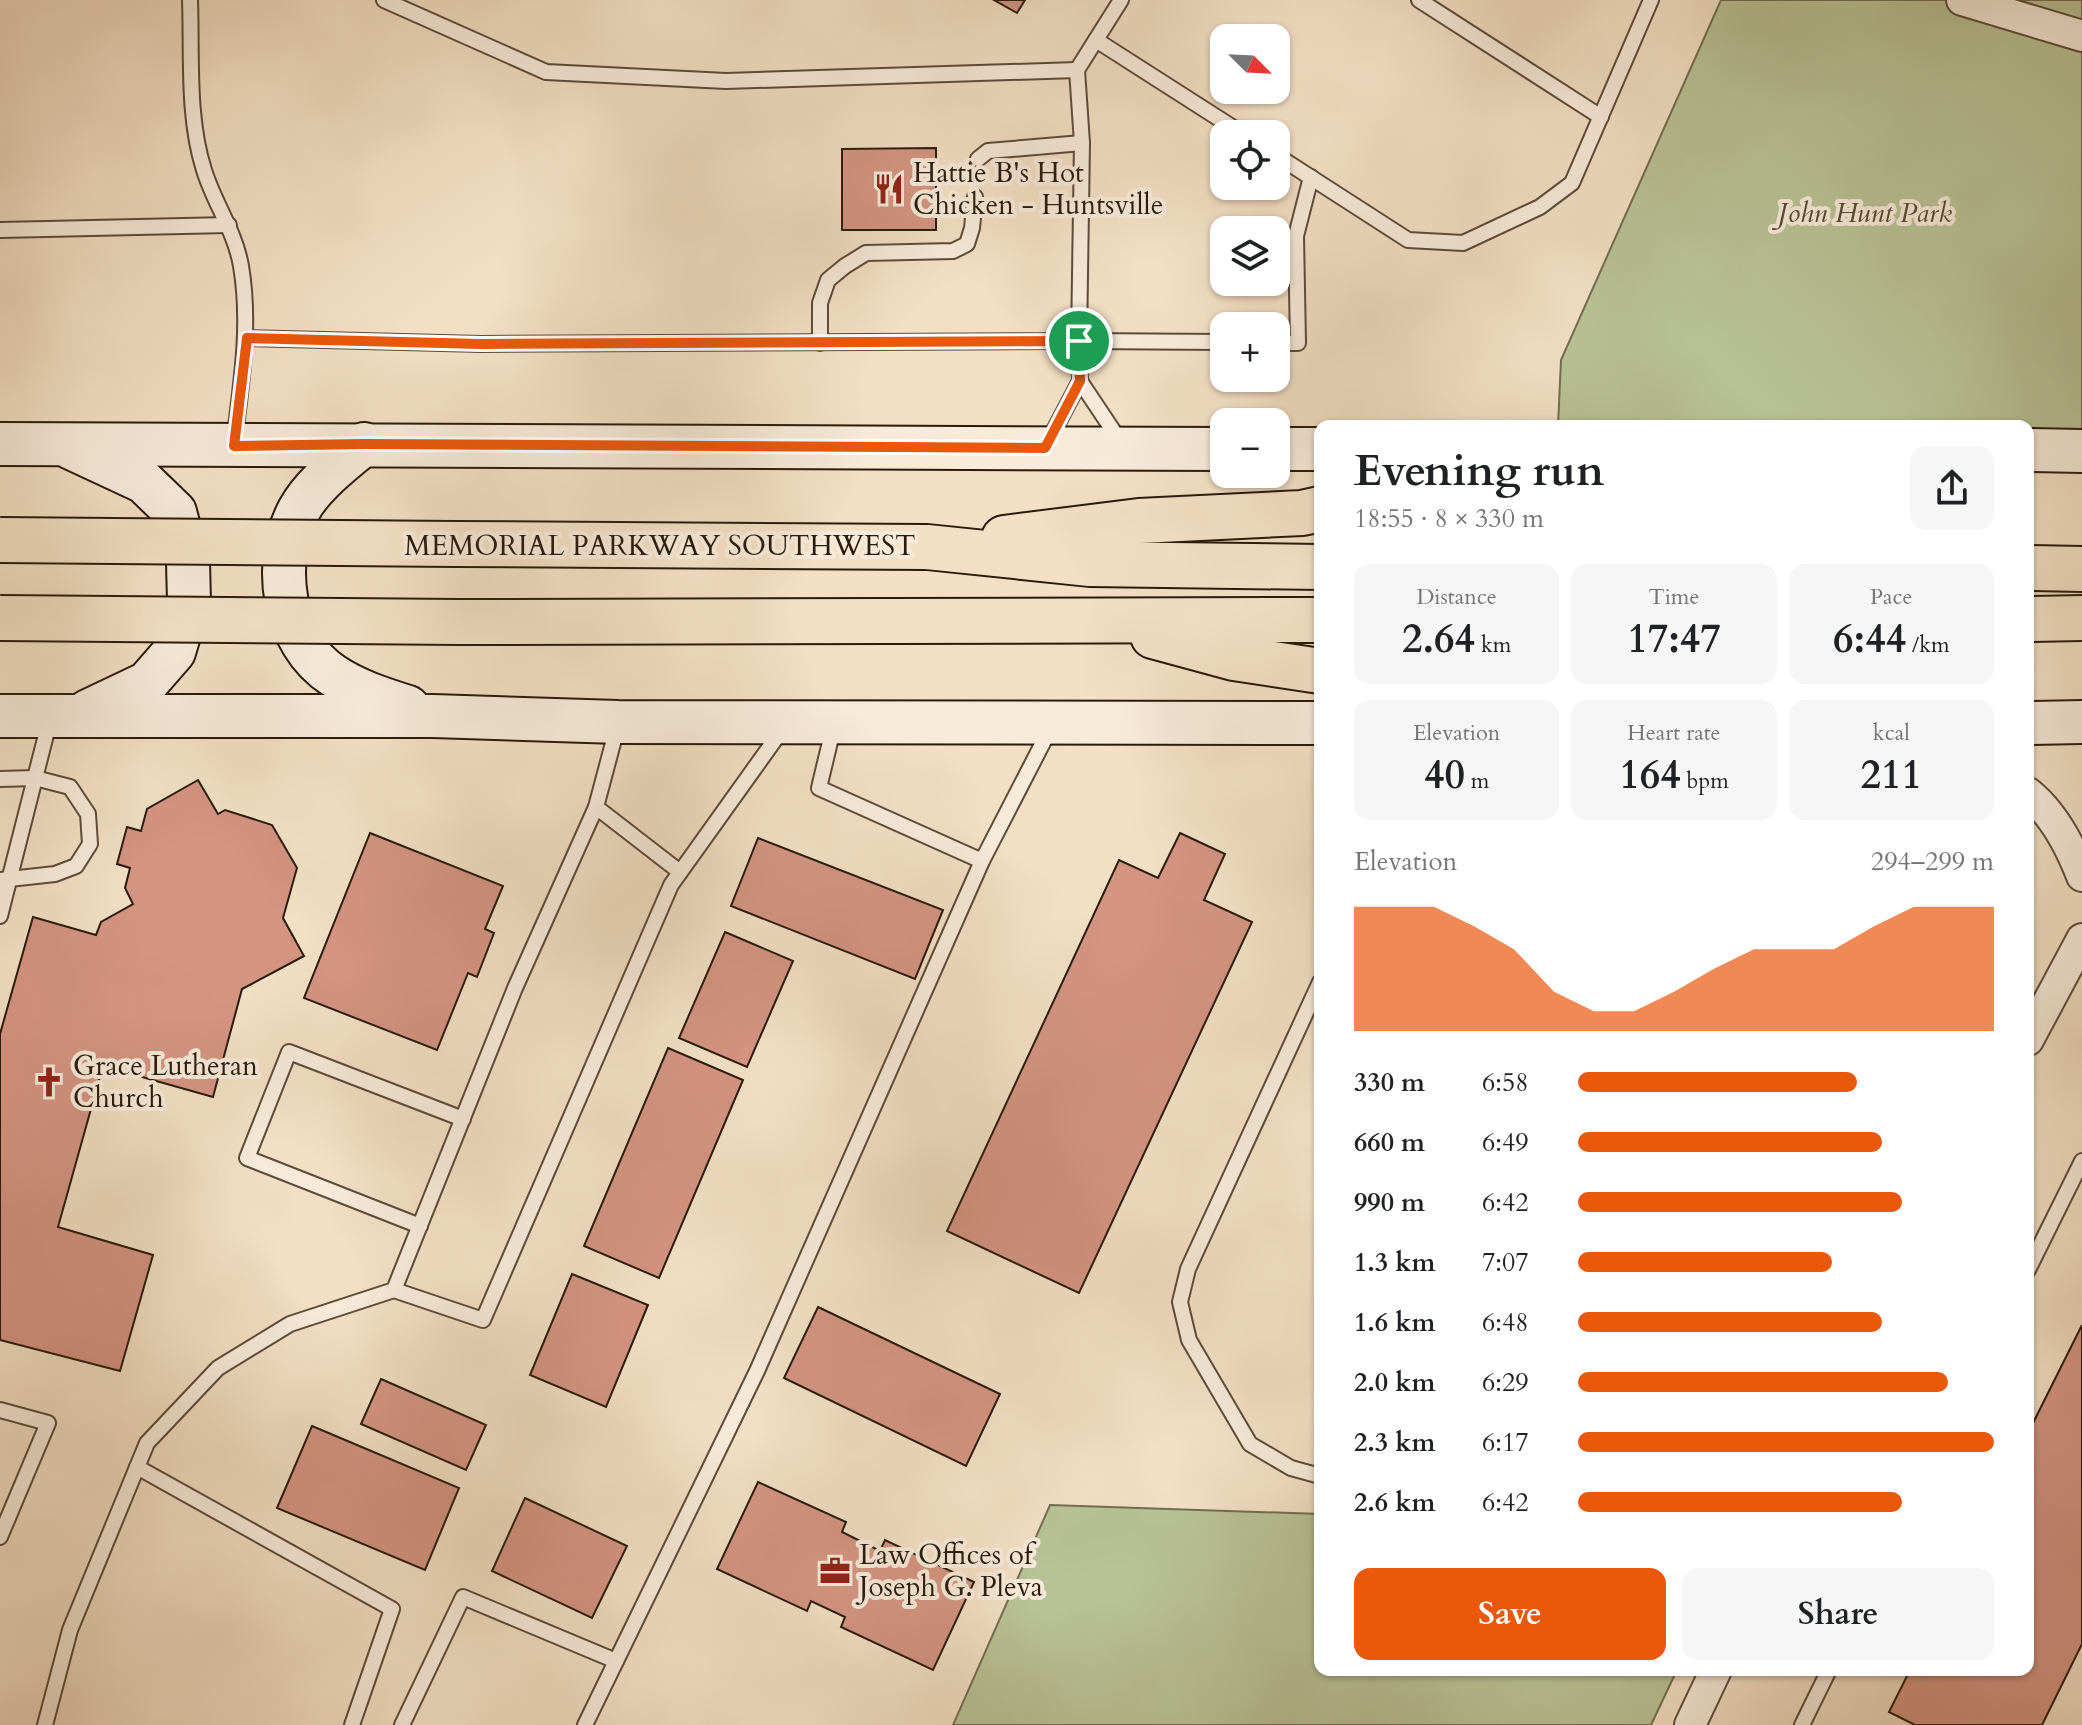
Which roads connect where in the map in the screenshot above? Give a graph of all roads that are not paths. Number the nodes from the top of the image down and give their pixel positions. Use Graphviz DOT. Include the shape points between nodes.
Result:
graph roads {
  1 [pos="190,0"];
  2 [pos="384,0"];
  3 [pos="1121,0"];
  4 [pos="1419,0"];
  5 [pos="1651,0"];
  6 [pos="1962,0"];
  7 [pos="2082,36"];
  8 [pos="1096,40"];
  9 [pos="1077,70"];
  10 [pos="1601,117"];
  11 [pos="1221,120"];
  12 [pos="1082,143"];
  13 [pos="978,159"];
  14 [pos="1290,164"];
  15 [pos="1311,177"];
  16 [pos="975,197"];
  17 [pos="229,225"];
  18 [pos="0,230"];
  19 [pos="247,338"];
  20 [pos="1079,341"];
  21 [pos="1210,342"];
  22 [pos="820,343"];
  23 [pos="1290,343"];
  24 [pos="1080,381"];
  25 [pos="58,442"];
  26 [pos="0,444"];
  27 [pos="364,444"];
  28 [pos="234,446"];
  29 [pos="1045,448"];
  30 [pos="1125,449"];
  31 [pos="1210,449"];
  32 [pos="1290,449"];
  33 [pos="1314,449"];
  34 [pos="2034,450"];
  35 [pos="2082,451"];
  36 [pos="1314,510"];
  37 [pos="0,540"];
  38 [pos="927,547"];
  39 [pos="1314,567"];
  40 [pos="2034,568"];
  41 [pos="2082,569"];
  42 [pos="0,618"];
  43 [pos="2082,618"];
  44 [pos="2034,619"];
  45 [pos="1314,620"];
  46 [pos="1100,621"];
  47 [pos="1314,670"];
  48 [pos="0,716"];
  49 [pos="63,716"];
  50 [pos="433,716"];
  51 [pos="835,720"];
  52 [pos="789,721"];
  53 [pos="618,722"];
  54 [pos="2082,722"];
  55 [pos="1054,723"];
  56 [pos="1314,723"];
  57 [pos="2034,723"];
  58 [pos="35,778"];
  59 [pos="0,779"];
  60 [pos="2034,798"];
  61 [pos="596,807"];
  62 [pos="982,861"];
  63 [pos="680,872"];
  64 [pos="2082,876"];
  65 [pos="5,880"];
  66 [pos="0,916"];
  67 [pos="2082,939"];
  68 [pos="1314,995"];
  69 [pos="2034,1029"];
  70 [pos="463,1119"];
  71 [pos="2082,1161"];
  72 [pos="420,1226"];
  73 [pos="2034,1258"];
  74 [pos="394,1290"];
  75 [pos="0,1410"];
  76 [pos="137,1467"];
  77 [pos="1314,1474"];
  78 [pos="0,1537"];
  79 [pos="616,1661"];
  80 [pos="1713,1676"];
  81 [pos="1826,1676"];
  82 [pos="45,1725"];
  83 [pos="352,1725"];
  84 [pos="402,1725"];
  85 [pos="585,1725"];
  86 [pos="1690,1725"];
  87 [pos="1802,1725"];
  1 -- 17 [label="lane" via="194,118 204,170"];
  2 -- 9 [label="lane" via="546,72 726,81"];
  3 -- 8 [label="lane"];
  4 -- 10 [label="lane"];
  5 -- 10 [label="lane"];
  6 -- 7 [label="street"];
  8 -- 9 [label="lane"];
  8 -- 11 [label="lane"];
  9 -- 12 [label="lane"];
  10 -- 15 [label="lane" via="1572,183 1540,207 1463,243 1408,240"];
  12 -- 13 [label="lane" via="988,151"];
  12 -- 20 [label="lane"];
  14 -- 15 [label="lane"];
  15 -- 23 [label="lane" via="1296,236 1298,343"];
  16 -- 22 [label="lane" via="967,244 953,251 866,253 828,280 820,303"];
  17 -- 18 [label="lane"];
  17 -- 19 [label="lane" via="241,265"];
  19 -- 22 [label="lane"];
  19 -- 28 [label="lane"];
  20 -- 21 [label="lane"];
  20 -- 22 [label="lane"];
  20 -- 24 [label="lane"];
  24 -- 29 [label="lane"];
  24 -- 30 [label="lane"];
  25 -- 26 [label="main road"];
  25 -- 28 [label="main road"];
  25 -- 49 [label="main road" via="144,482 175,512 188,562 189,602 174,652 147,683"];
  27 -- 28 [label="main road"];
  27 -- 29 [label="main road"];
  27 -- 50 [label="main road" via="299,510 283,559 288,607 303,647 333,676"];
  29 -- 30 [label="main road"];
  30 -- 31 [label="main road"];
  32 -- 33 [label="main road"];
  34 -- 35 [label="main road"];
  36 -- 38 [label="highway" via="1139,521"];
  37 -- 38 [label="highway, MEMORIAL PARKWAY SOUTHWEST, bridge"];
  38 -- 39 [label="highway, MEMORIAL PARKWAY SOUTHWEST" via="1090,564"];
  40 -- 41 [label="highway"];
  42 -- 46 [label="highway, bridge"];
  43 -- 44 [label="highway"];
  45 -- 46 [label="highway"];
  46 -- 47 [label="highway" via="1234,658"];
  48 -- 49 [label="main road"];
  49 -- 50 [label="main road"];
  49 -- 58 [label="lane"];
  50 -- 53 [label="main road"];
  51 -- 52 [label="main road"];
  51 -- 55 [label="main road"];
  51 -- 62 [label="lane" via="819,788"];
  52 -- 53 [label="main road"];
  52 -- 63 [label="lane"];
  53 -- 61 [label="lane"];
  54 -- 57 [label="main road"];
  55 -- 56 [label="main road"];
  55 -- 62 [label="lane"];
  58 -- 59 [label="lane"];
  58 -- 65 [label="lane"];
  58 -- 65 [label="lane" via="70,787 88,814 90,844 76,866"];
  60 -- 64 [label="street" via="2072,851"];
  61 -- 63 [label="lane"];
  61 -- 70 [label="lane"];
  62 -- 79 [label="lane" via="757,1371"];
  63 -- 74 [label="lane" via="483,1320"];
  65 -- 66 [label="lane"];
  67 -- 69 [label="street"];
  68 -- 77 [label="lane" via="1188,1269 1180,1302 1189,1340 1250,1444 1291,1468"];
  70 -- 72 [label="lane"];
  70 -- 72 [label="lane" via="289,1052 247,1158"];
  71 -- 73 [label="lane"];
  72 -- 74 [label="lane"];
  74 -- 76 [label="lane" via="290,1324 218,1368 147,1443"];
  75 -- 78 [label="lane" via="48,1423"];
  76 -- 82 [label="lane" via="70,1630"];
  76 -- 83 [label="lane" via="392,1609"];
  79 -- 84 [label="lane" via="463,1597"];
  79 -- 85 [label="lane"];
  80 -- 86 [label="street"];
  81 -- 87 [label="lane"];
}
